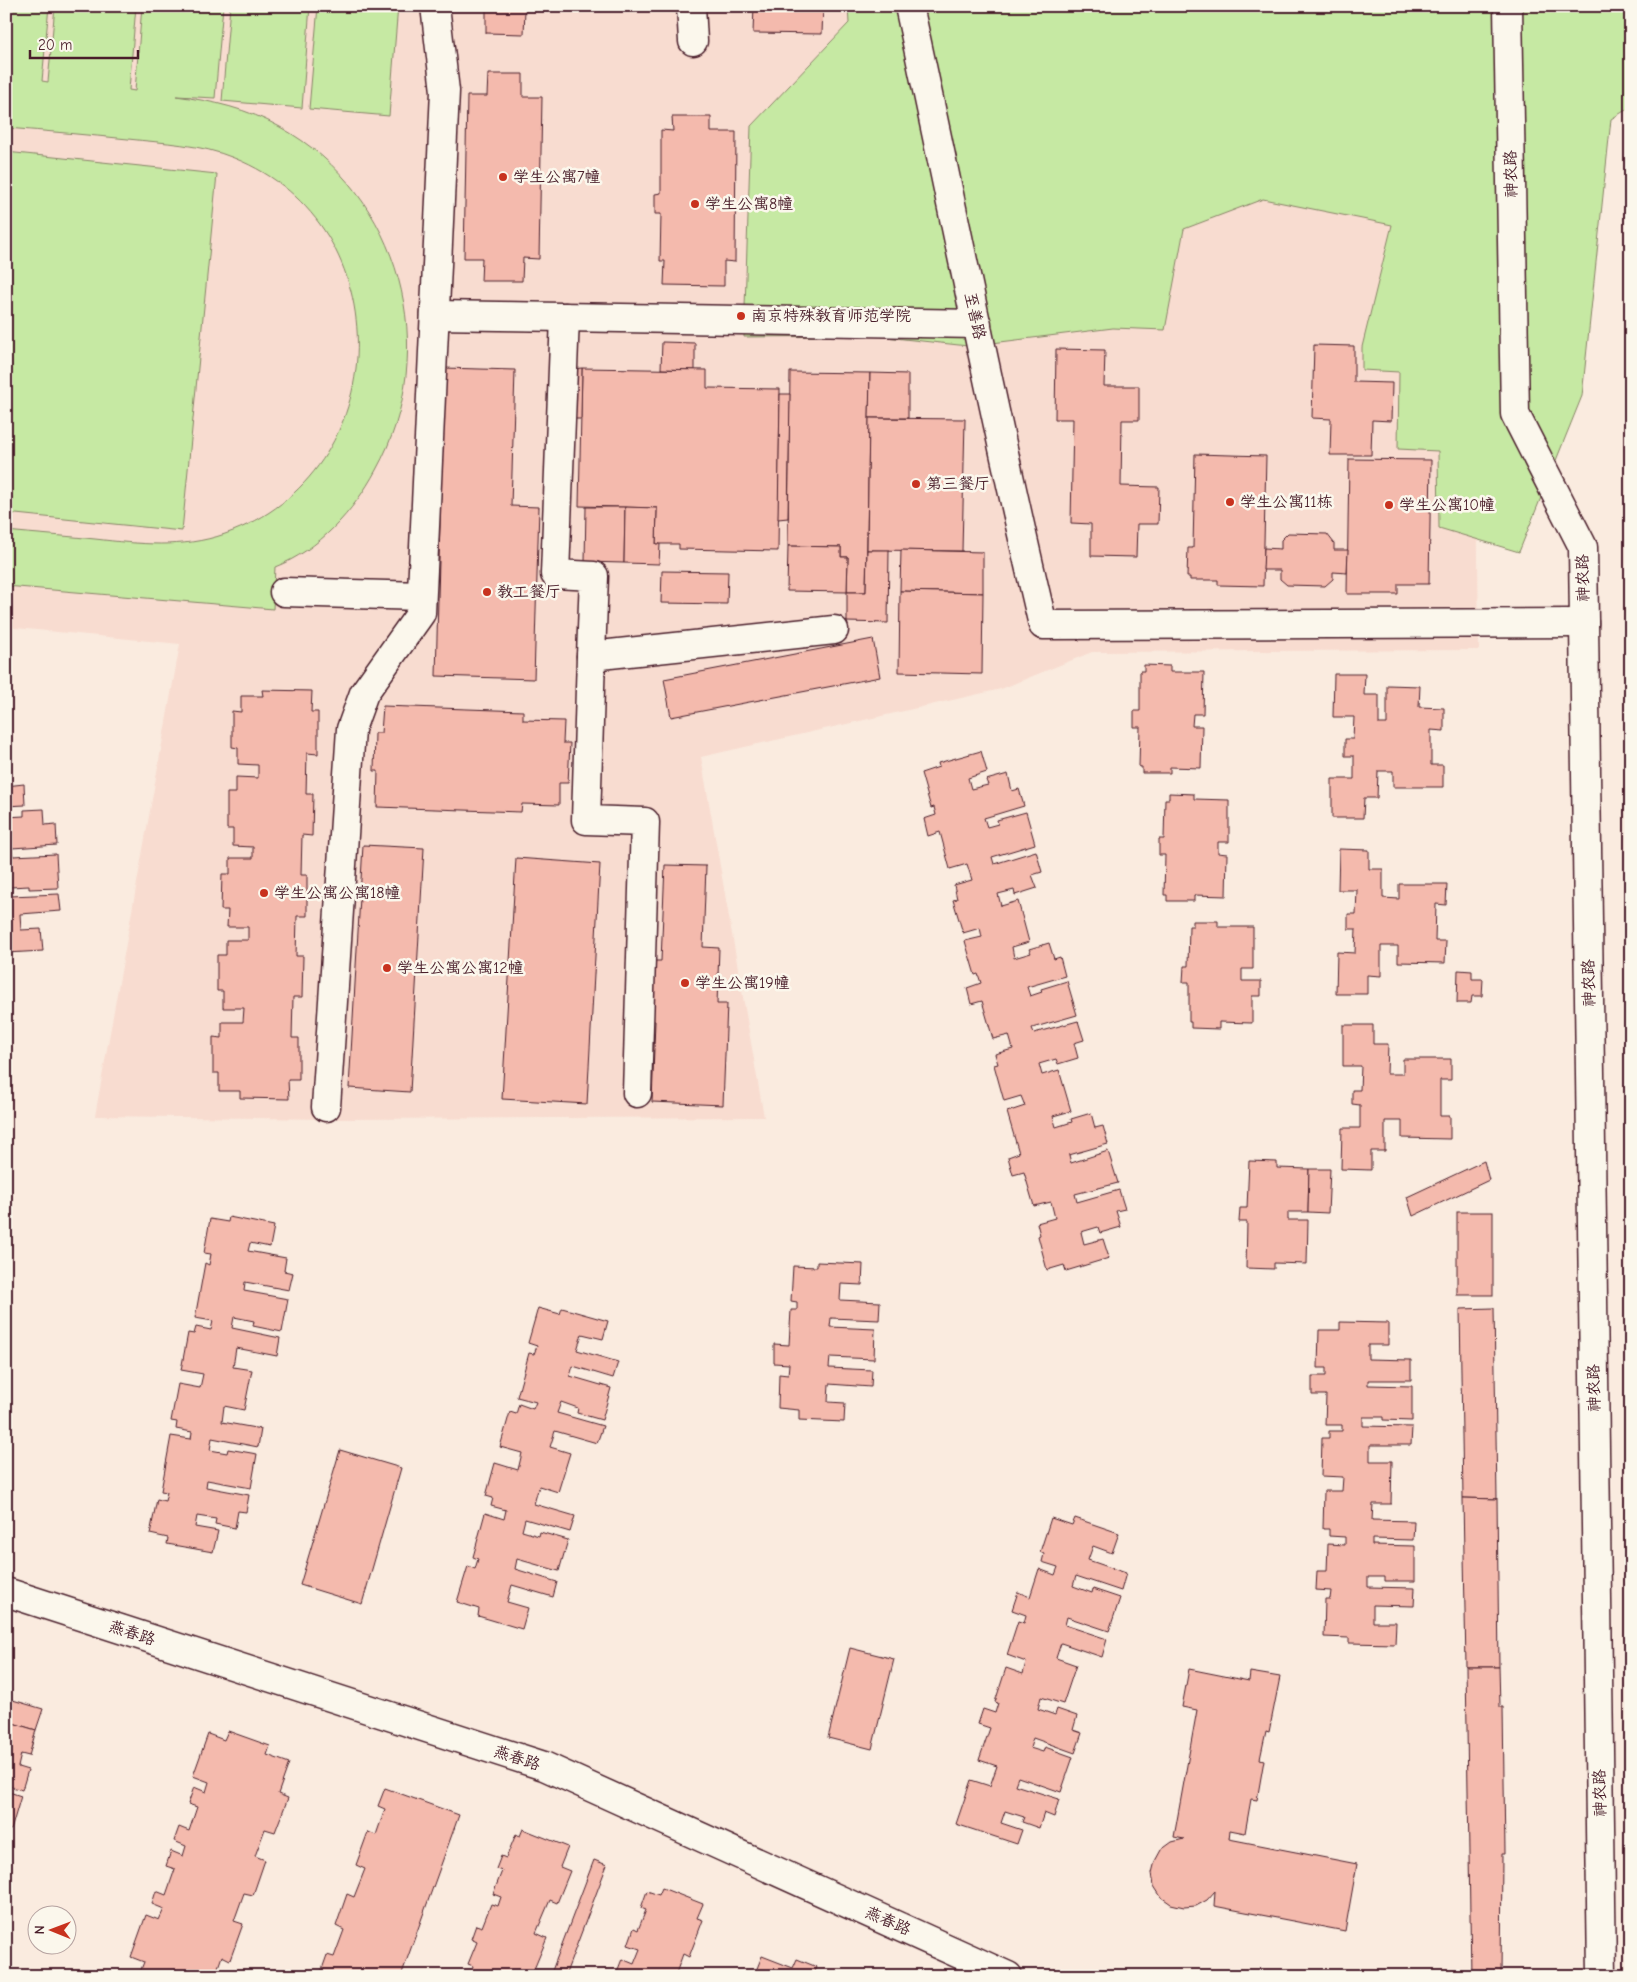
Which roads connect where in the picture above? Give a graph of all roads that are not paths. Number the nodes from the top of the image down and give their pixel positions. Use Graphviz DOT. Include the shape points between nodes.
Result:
graph roads {
  1 [pos="435,6"];
  2 [pos="691,6"];
  3 [pos="909,6"];
  4 [pos="1508,6"];
  5 [pos="693,41"];
  6 [pos="435,315"];
  7 [pos="565,317"];
  8 [pos="977,324"];
  9 [pos="284,592"];
  10 [pos="421,596"];
  11 [pos="1584,623"];
  12 [pos="834,630"];
  13 [pos="591,656"];
  14 [pos="637,1094"];
  15 [pos="326,1107"];
  16 [pos="6,1592"];
  17 [pos="1008,1976"];
  18 [pos="1602,1976"];
  1 -- 6 [label="street" via="445,91"];
  2 -- 5 [label="street"];
  3 -- 8 [label="street, 至善路"];
  4 -- 11 [label="street, 神农路" via="1515,414 1583,547"];
  6 -- 7 [label="street"];
  6 -- 10 [label="street"];
  7 -- 8 [label="street"];
  7 -- 13 [label="street" via="555,574 594,576"];
  8 -- 11 [label="street, 至善路" via="1043,625"];
  9 -- 10 [label="street"];
  10 -- 15 [label="street" via="420,613 364,693 351,729"];
  11 -- 18 [label="street, 神农路"];
  12 -- 13 [label="street"];
  13 -- 14 [label="street" via="586,820 645,822"];
  16 -- 17 [label="street, 燕春路" via="544,1766"];
}
